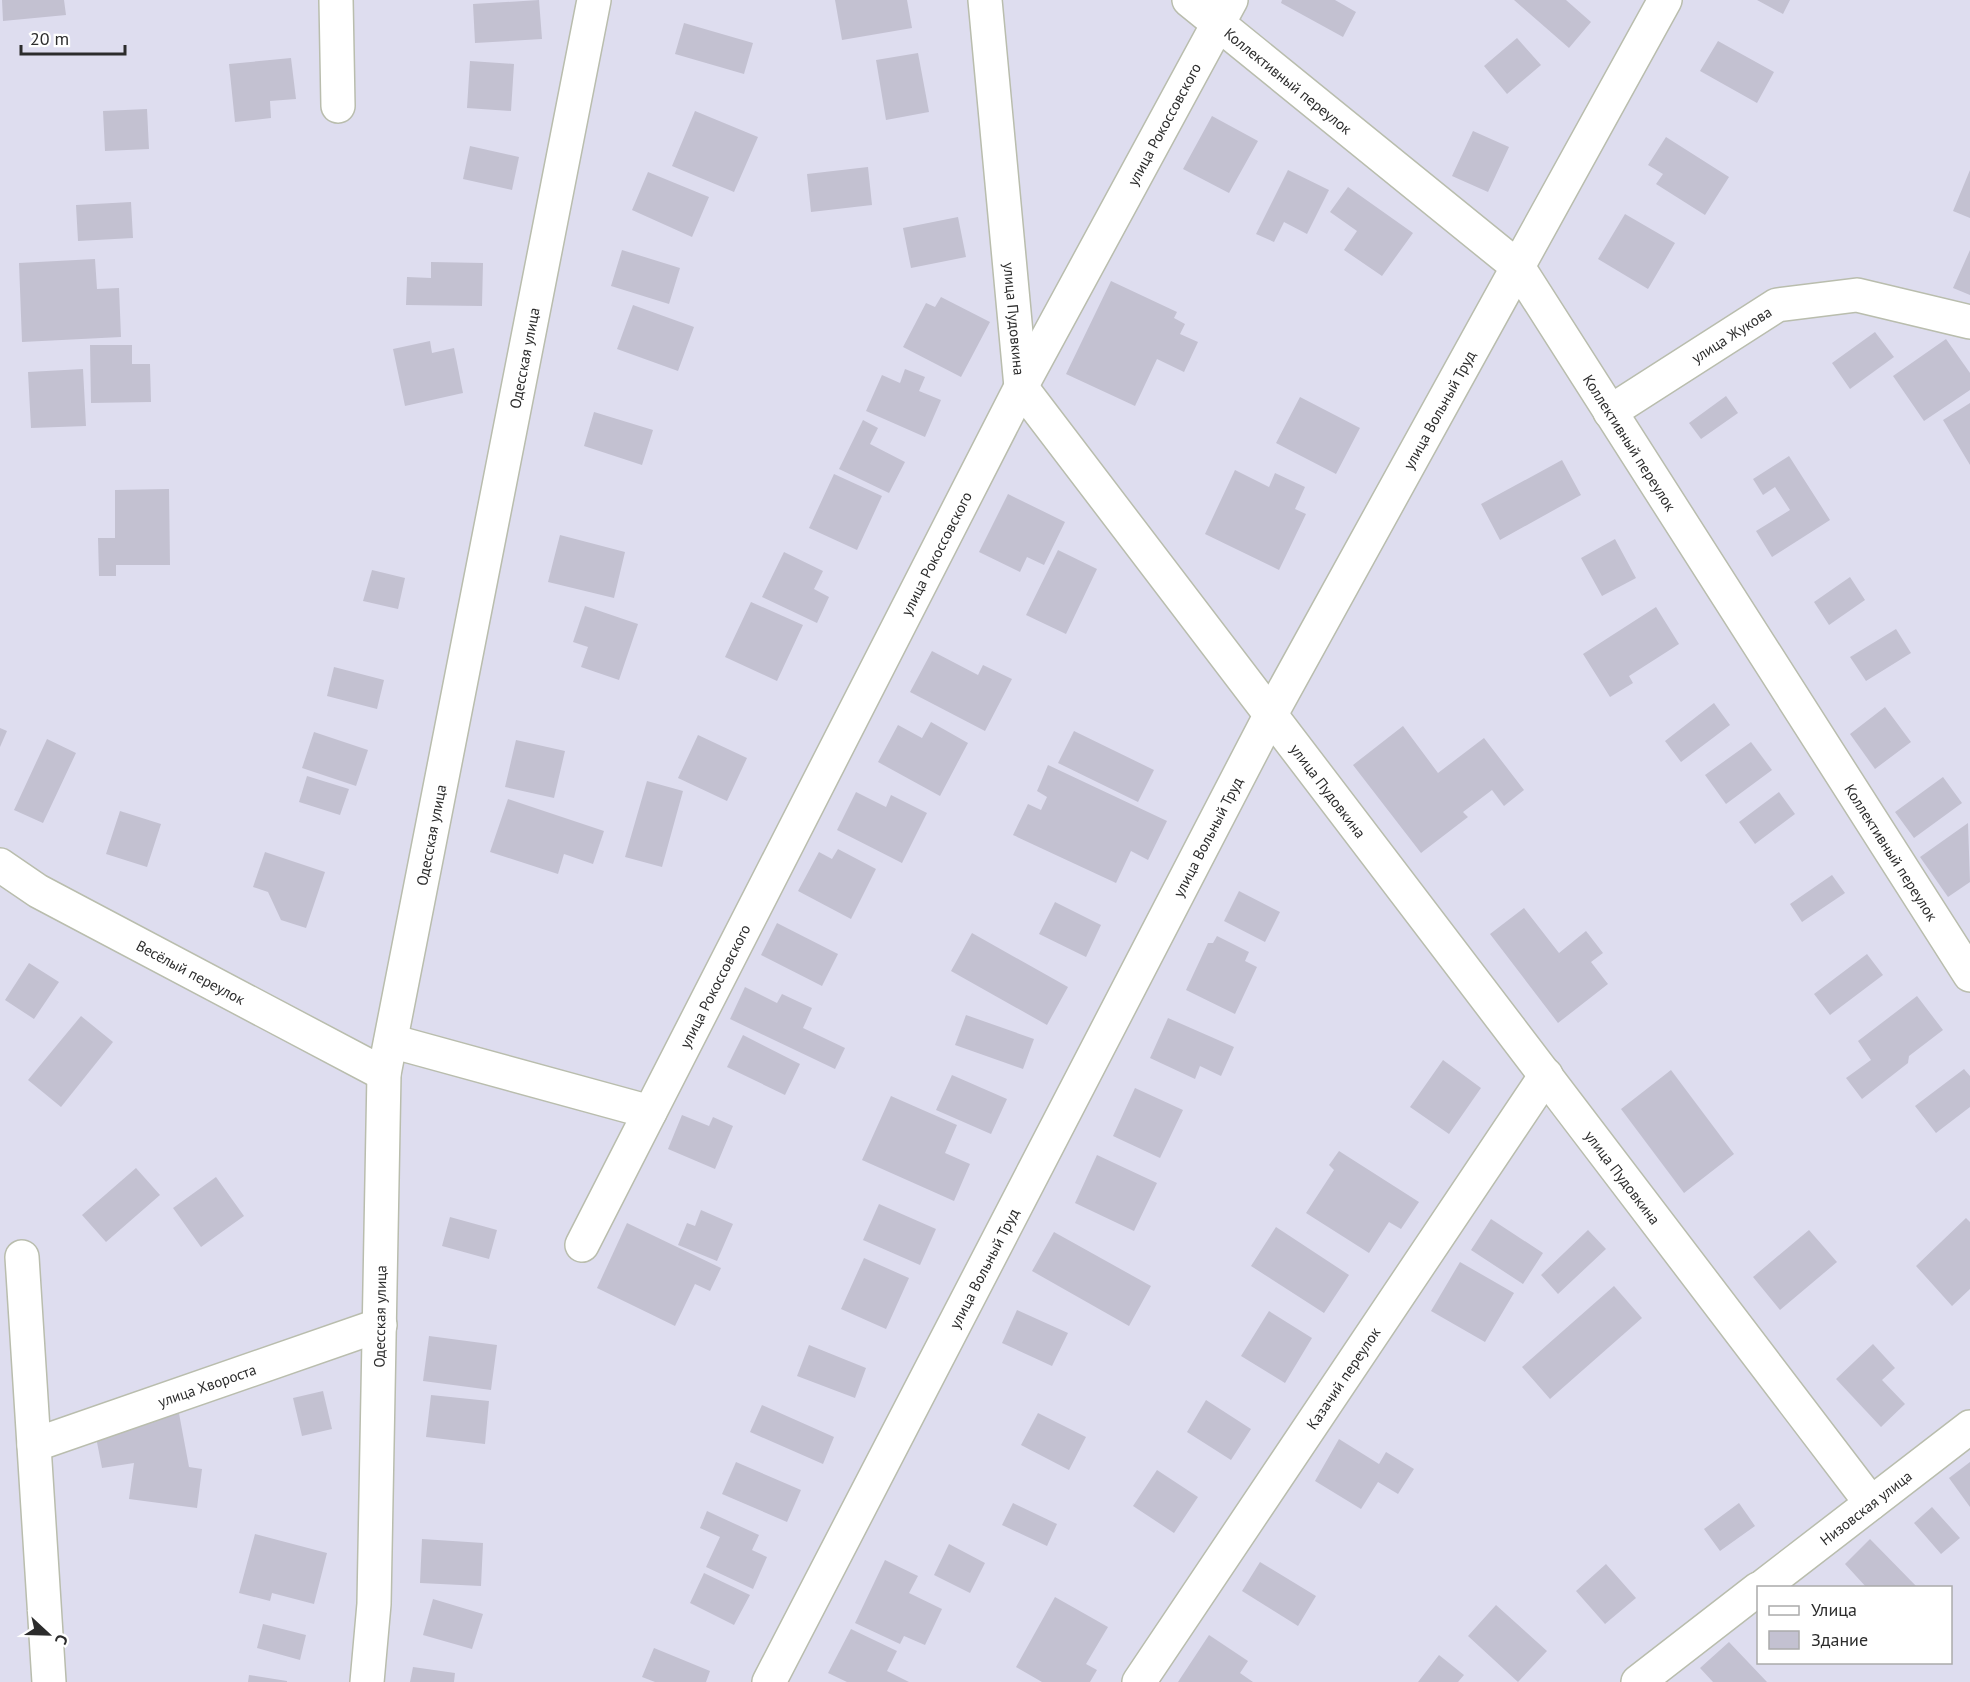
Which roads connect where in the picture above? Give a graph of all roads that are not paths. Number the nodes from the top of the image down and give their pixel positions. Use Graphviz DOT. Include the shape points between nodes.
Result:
graph roads {
  1 [pos="336,0"];
  2 [pos="594,0"];
  3 [pos="986,0"];
  4 [pos="1189,0"];
  5 [pos="1665,0"];
  6 [pos="1225,12"];
  7 [pos="338,106"];
  8 [pos="1518,267"];
  9 [pos="1970,322"];
  10 [pos="1021,387"];
  11 [pos="1610,412"];
  12 [pos="1271,714"];
  13 [pos="0,865"];
  14 [pos="1970,975"];
  15 [pos="391,1041"];
  16 [pos="384,1074"];
  17 [pos="1546,1075"];
  18 [pos="650,1112"];
  19 [pos="582,1245"];
  20 [pos="22,1257"];
  21 [pos="380,1325"];
  22 [pos="1970,1427"];
  23 [pos="34,1445"];
  24 [pos="1871,1503"];
  25 [pos="1763,1586"];
  26 [pos="1757,1590"];
  27 [pos="50,1682"];
  28 [pos="367,1682"];
  29 [pos="769,1682"];
  30 [pos="1139,1682"];
  31 [pos="1638,1682"];
  1 -- 7 [label="street"];
  2 -- 15 [label="street, Одесская улица"];
  3 -- 10 [label="street, улица Пудовкина"];
  4 -- 6 [label="street, Коллективный переулок"];
  5 -- 8 [label="street, улица Вольный Труд"];
  6 -- 8 [label="street, Коллективный переулок"];
  6 -- 10 [label="street, улица Рокоссовского"];
  8 -- 11 [label="street, Коллективный переулок"];
  8 -- 12 [label="street, улица Вольный Труд"];
  9 -- 11 [label="street, улица Жукова" via="1857,295 1778,305"];
  10 -- 12 [label="street, улица Пудовкина"];
  10 -- 18 [label="street, улица Рокоссовского"];
  11 -- 14 [label="street, Коллективный переулок"];
  12 -- 17 [label="street, улица Пудовкина"];
  12 -- 29 [label="street, улица Вольный Труд"];
  13 -- 16 [label="street, Весёлый переулок" via="38,891"];
  15 -- 16 [label="street, Одесская улица"];
  15 -- 18 [label="street"];
  16 -- 21 [label="street, Одесская улица"];
  17 -- 24 [label="street, улица Пудовкина"];
  17 -- 30 [label="street, Казачий переулок"];
  18 -- 19 [label="street, улица Рокоссовского"];
  20 -- 23 [label="street"];
  21 -- 23 [label="street, улица Хвороста"];
  21 -- 28 [label="street, Одесская улица" via="374,1604"];
  22 -- 24 [label="street, Низовская улица"];
  23 -- 27 [label="street"];
  24 -- 25 [label="street, Низовская улица"];
  26 -- 31 [label="street, Низовская улица"];
}
